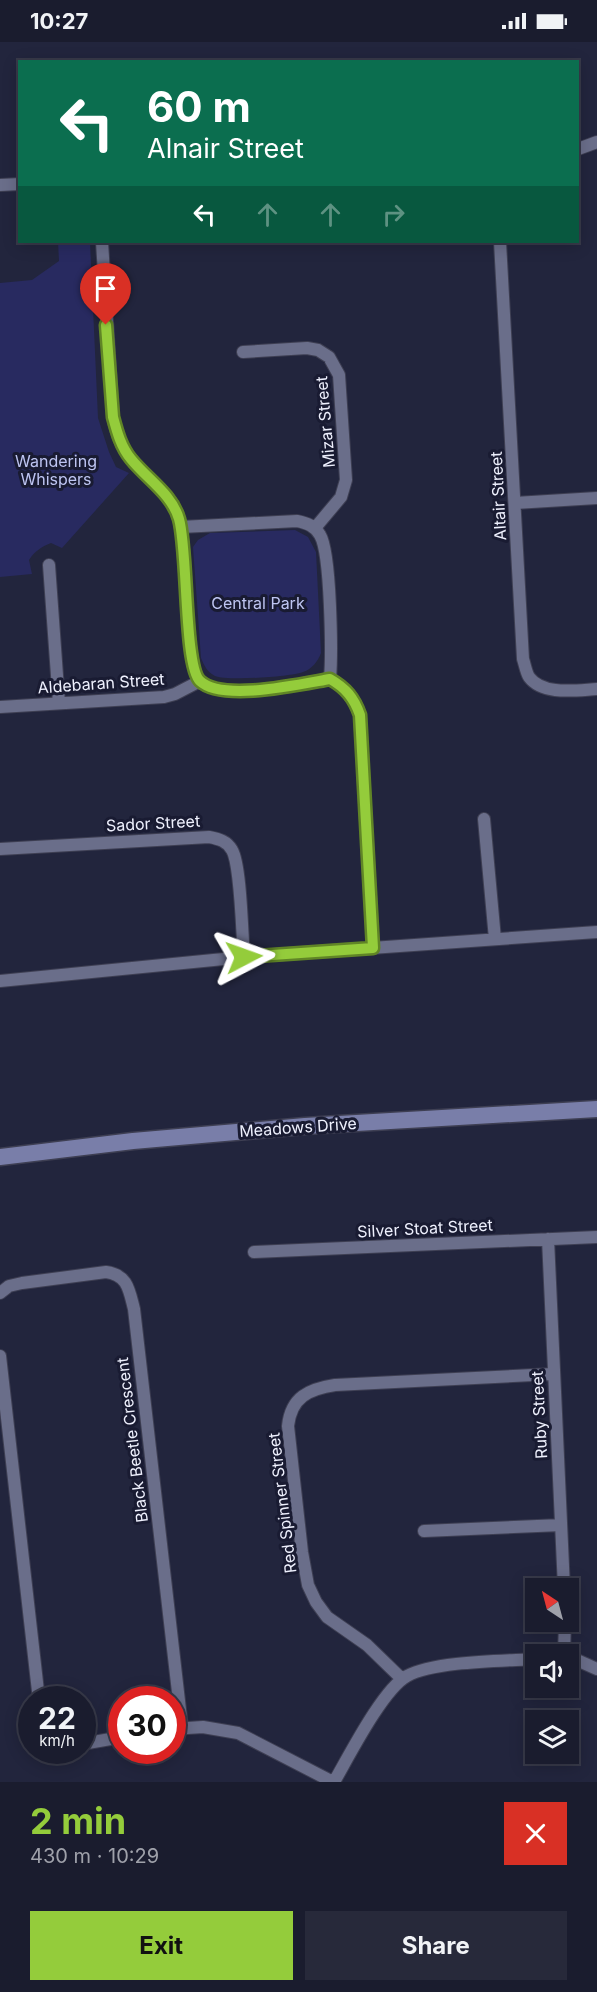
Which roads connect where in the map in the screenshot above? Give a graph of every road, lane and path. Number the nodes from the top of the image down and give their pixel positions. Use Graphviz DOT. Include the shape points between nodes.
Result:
graph roads {
  1 [pos="597,142"];
  2 [pos="579,149"];
  3 [pos="18,184"];
  4 [pos="0,185"];
  5 [pos="102,243"];
  6 [pos="500,243"];
  7 [pos="243,352"];
  8 [pos="597,498"];
  9 [pos="515,503"];
  10 [pos="181,527"];
  11 [pos="315,528"];
  12 [pos="49,565"];
  13 [pos="330,679"];
  14 [pos="200,681"];
  15 [pos="597,689"];
  16 [pos="59,703"];
  17 [pos="0,707"];
  18 [pos="484,819"];
  19 [pos="0,849"];
  20 [pos="597,932"];
  21 [pos="495,939"];
  22 [pos="373,948"];
  23 [pos="244,957"];
  24 [pos="0,981"];
  25 [pos="597,1109"];
  26 [pos="0,1157"];
  27 [pos="597,1237"];
  28 [pos="548,1239"];
  29 [pos="254,1252"];
  30 [pos="0,1293"];
  31 [pos="0,1356"];
  32 [pos="553,1374"];
  33 [pos="561,1525"];
  34 [pos="424,1531"];
  35 [pos="564,1578"];
  36 [pos="525,1660"];
  37 [pos="579,1661"];
  38 [pos="597,1669"];
  39 [pos="402,1679"];
  40 [pos="37,1686"];
  41 [pos="173,1686"];
  42 [pos="186,1728"];
  43 [pos="333,1782"];
  1 -- 2 [label="street"];
  3 -- 4 [label="street"];
  5 -- 10 [label="street" via="116,431 130,458 170,500"];
  6 -- 9 [label="street, Altair Street"];
  7 -- 11 [label="street, Mizar Street" via="318,350 329,357 339,375 346,480 341,497"];
  8 -- 9 [label="street"];
  9 -- 15 [label="street, Altair Street" via="524,659 529,677 557,690"];
  10 -- 11 [label="street" via="297,521"];
  10 -- 14 [label="street" via="190,650"];
  11 -- 13 [label="street" via="325,545"];
  12 -- 16 [label="street"];
  13 -- 14 [label="street" via="238,691 212,688"];
  13 -- 22 [label="street" via="350,695 360,715"];
  14 -- 16 [label="street, Aldebaran Street" via="164,697"];
  16 -- 17 [label="street, Aldebaran Street"];
  18 -- 21 [label="street"];
  19 -- 23 [label="street, Sador Street" via="217,838 231,848 237,865"];
  20 -- 21 [label="street"];
  21 -- 22 [label="street"];
  22 -- 23 [label="street"];
  23 -- 24 [label="street"];
  25 -- 26 [label="street, Meadows Drive" via="305,1126"];
  27 -- 28 [label="street, Silver Stoat Street"];
  28 -- 29 [label="street, Silver Stoat Street"];
  28 -- 32 [label="street, Ruby Street"];
  30 -- 41 [label="street, Black Beetle Crescent" via="22,1283 106,1272 122,1278 130,1291"];
  31 -- 40 [label="street"];
  32 -- 33 [label="street, Ruby Street"];
  32 -- 39 [label="street, Red Spinner Street" via="335,1385 310,1391 289,1416 308,1585 327,1617 368,1645"];
  33 -- 34 [label="street"];
  33 -- 35 [label="street, Ruby Street"];
  36 -- 39 [label="street" via="433,1667"];
  37 -- 38 [label="street"];
  39 -- 43 [label="street" via="383,1701"];
  42 -- 43 [label="street, Black Beetle Crescent" via="238,1733"];
}
